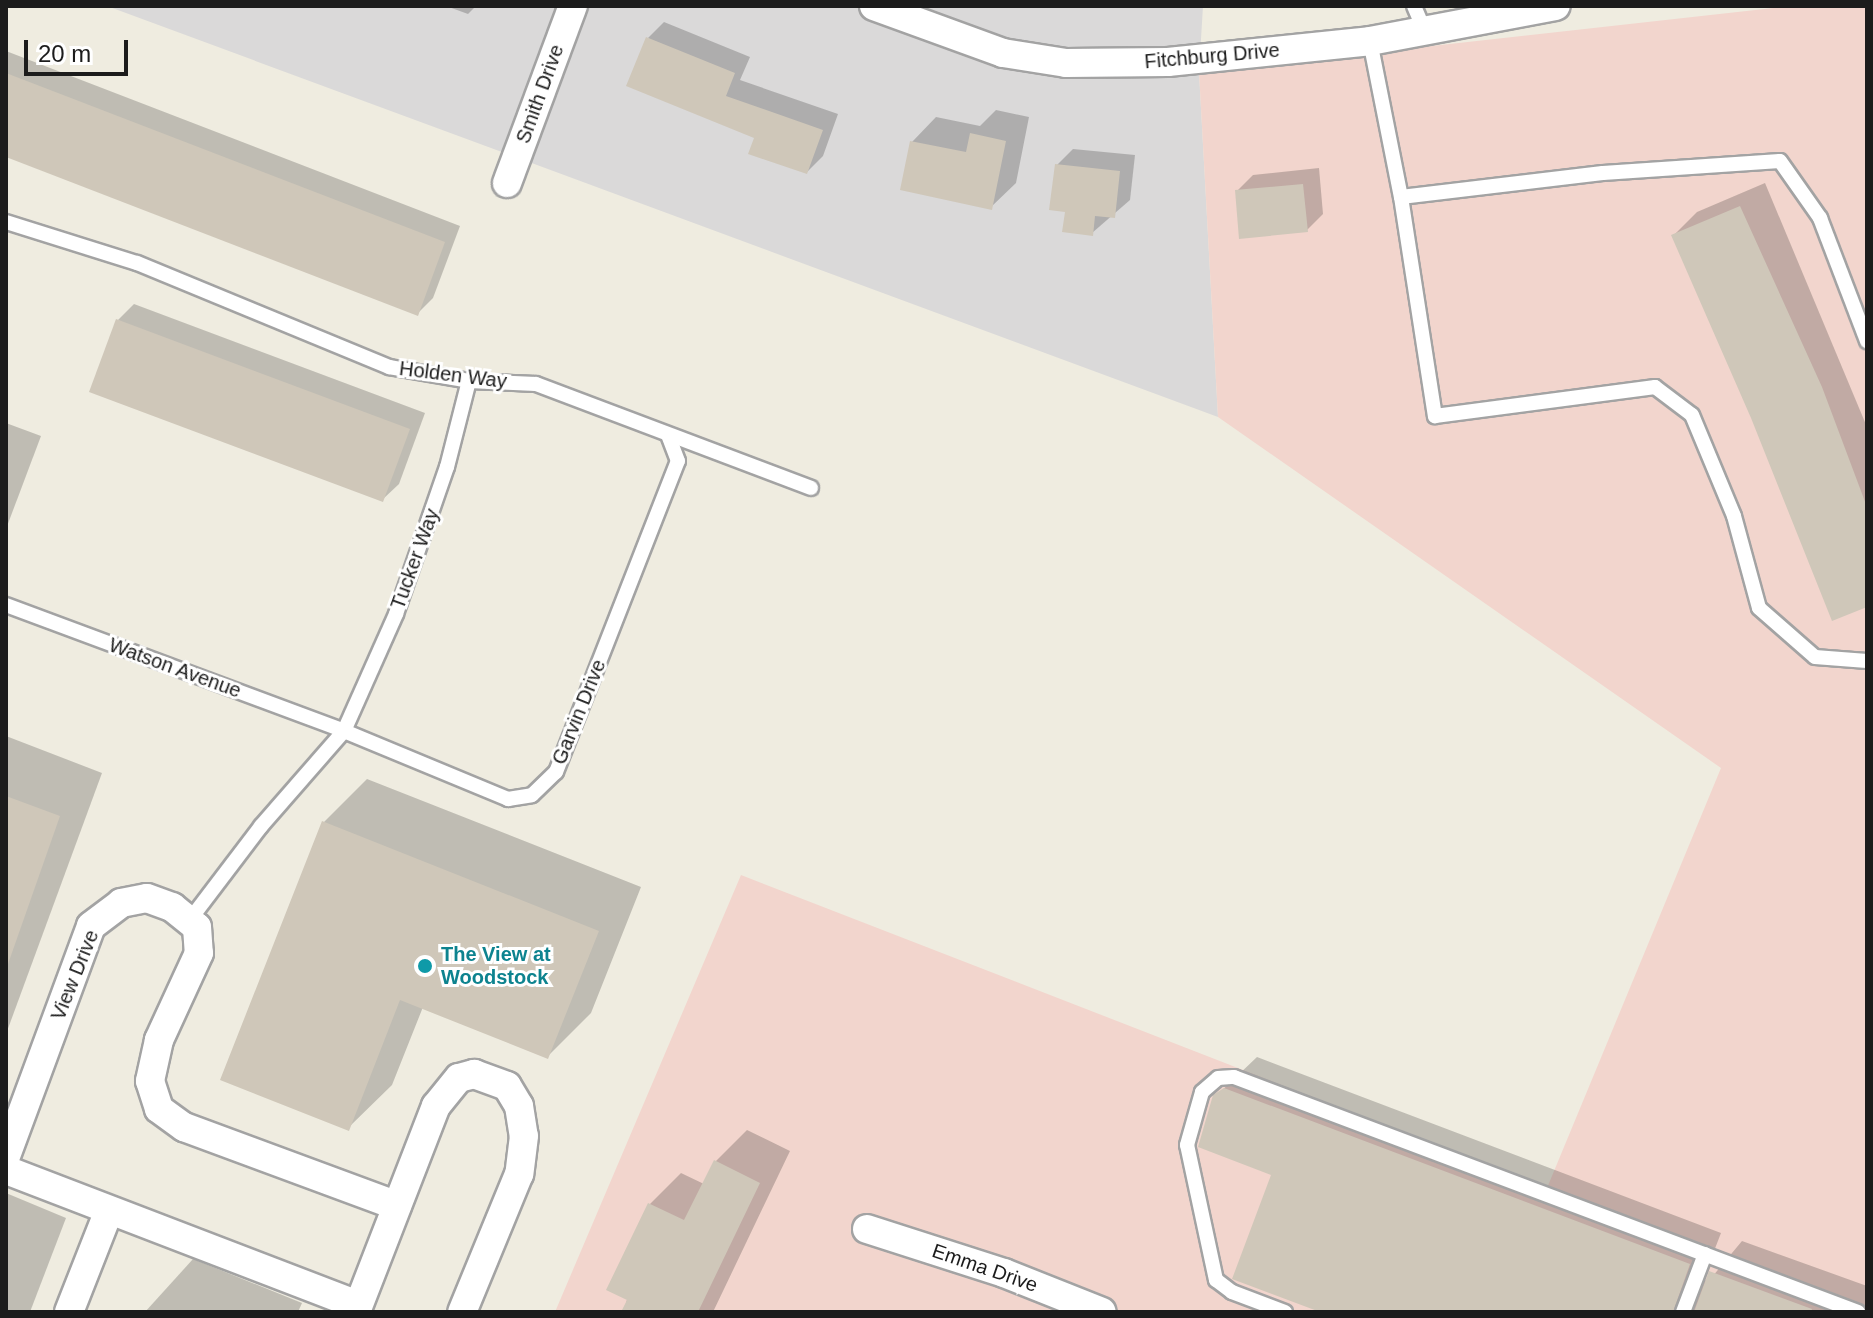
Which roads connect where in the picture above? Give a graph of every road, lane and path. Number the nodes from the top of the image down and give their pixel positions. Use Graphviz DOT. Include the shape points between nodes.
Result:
graph roads {
  1 [pos="573,6"];
  2 [pos="874,6"];
  3 [pos="1556,6"];
  4 [pos="1420,19"];
  5 [pos="1370,41"];
  6 [pos="507,183"];
  7 [pos="1401,197"];
  8 [pos="6,222"];
  9 [pos="1867,341"];
  10 [pos="469,381"];
  11 [pos="668,435"];
  12 [pos="811,488"];
  13 [pos="6,605"];
  14 [pos="1867,661"];
  15 [pos="344,731"];
  16 [pos="189,921"];
  17 [pos="6,1156"];
  18 [pos="6,1170"];
  19 [pos="397,1206"];
  20 [pos="108,1213"];
  21 [pos="867,1229"];
  22 [pos="1705,1254"];
  23 [pos="357,1308"];
  24 [pos="69,1312"];
  25 [pos="462,1312"];
  26 [pos="1102,1312"];
  27 [pos="1285,1312"];
  28 [pos="1683,1312"];
  29 [pos="1858,1312"];
  1 -- 6 [label="street, Smith Drive"];
  2 -- 5 [label="street, Fitchburg Drive" via="1003,53 1066,63 1168,62"];
  3 -- 4 [label="street, Fitchburg Drive"];
  4 -- 5 [label="street, Fitchburg Drive"];
  5 -- 7 [label="lane"];
  7 -- 9 [label="lane" via="1603,173 1780,161 1820,218"];
  7 -- 14 [label="lane" via="1435,416 1655,387 1692,415 1734,516 1759,608 1815,657"];
  8 -- 10 [label="lane, Holden Way" via="137,263 389,367"];
  10 -- 11 [label="lane, Holden Way" via="536,384"];
  10 -- 15 [label="lane, Tucker Way" via="447,467 396,614"];
  11 -- 12 [label="lane, Holden Way"];
  11 -- 15 [label="lane, Garvin Drive" via="678,461 556,772 532,795 508,799"];
  13 -- 15 [label="lane, Watson Avenue"];
  15 -- 16 [label="lane, Tucker Way" via="261,826"];
  16 -- 17 [label="street, View Drive" via="172,907 147,898 121,903 91,926"];
  16 -- 19 [label="street" via="197,927 199,953 159,1040 150,1081 159,1109 184,1127"];
  18 -- 20 [label="street"];
  19 -- 23 [label="street"];
  19 -- 25 [label="street" via="436,1106 449,1087 474,1074 507,1086 519,1106 524,1136 519,1174"];
  20 -- 23 [label="street"];
  20 -- 24 [label="street"];
  21 -- 26 [label="street, Emma Drive" via="1004,1273"];
  22 -- 27 [label="lane" via="1234,1077 1218,1078 1202,1092 1187,1145 1216,1280 1232,1292"];
  22 -- 28 [label="lane"];
  22 -- 29 [label="lane"];
}
